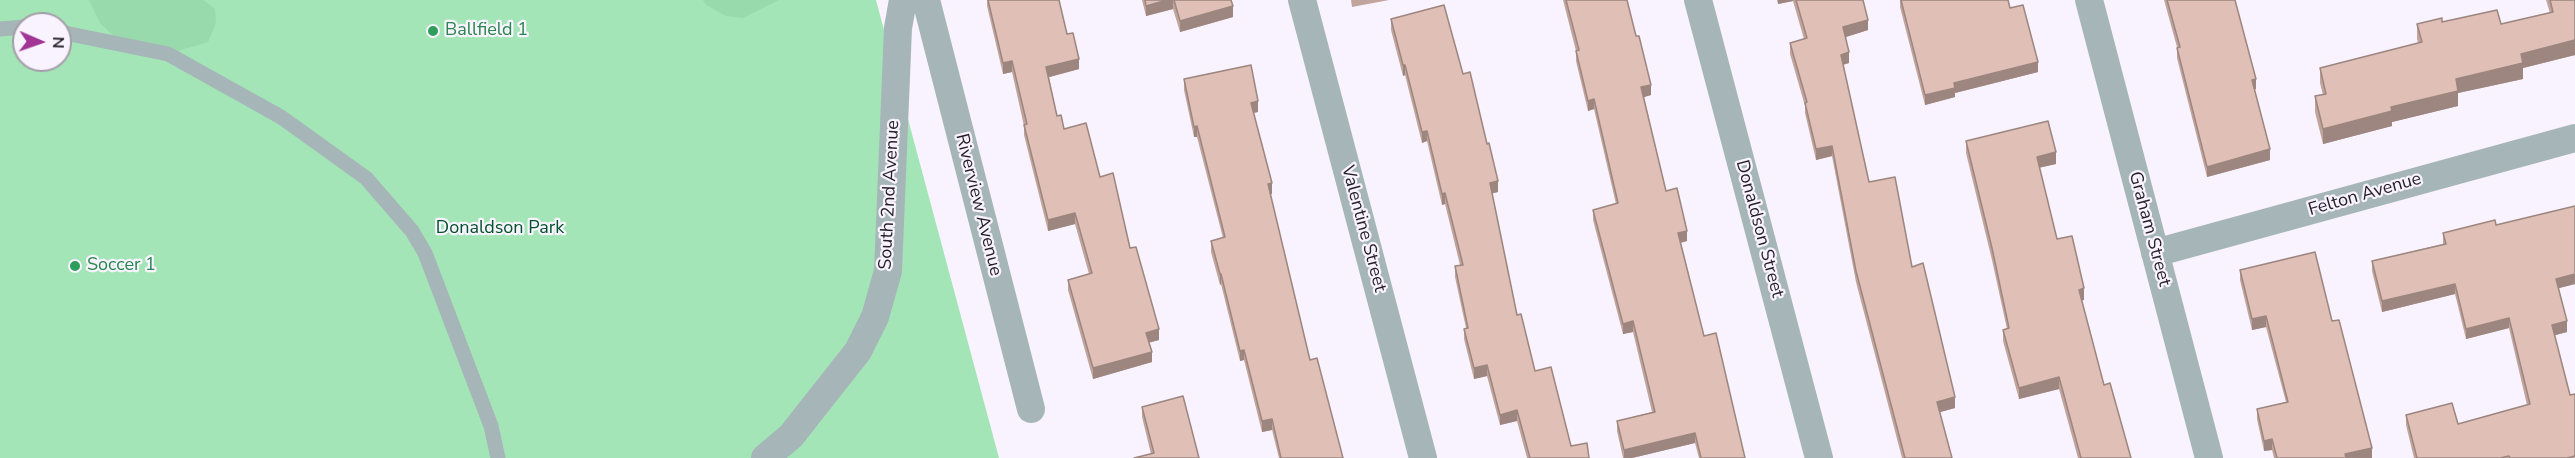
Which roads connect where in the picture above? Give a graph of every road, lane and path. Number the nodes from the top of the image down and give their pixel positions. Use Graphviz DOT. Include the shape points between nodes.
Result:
graph roads {
  1 [pos="903,0"];
  2 [pos="926,0"];
  3 [pos="1302,0"];
  4 [pos="1698,0"];
  5 [pos="2089,0"];
  6 [pos="72,34"];
  7 [pos="2575,138"];
  8 [pos="2155,253"];
  9 [pos="1031,409"];
  10 [pos="498,458"];
  11 [pos="765,458"];
  12 [pos="1423,458"];
  13 [pos="1819,458"];
  14 [pos="2209,458"];
  1 -- 11 [label="street, South 2nd Avenue" via="898,28 888,271 875,316 858,351 791,436"];
  2 -- 9 [label="street, Riverview Avenue"];
  3 -- 12 [label="street, Valentine Street"];
  4 -- 13 [label="street, Donaldson Street"];
  5 -- 8 [label="street, Graham Street"];
  6 -- 10 [label="lane" via="168,54 281,117 366,178 412,231 425,253 491,426"];
  7 -- 8 [label="street, Felton Avenue"];
  8 -- 14 [label="street, Graham Street"];
}
